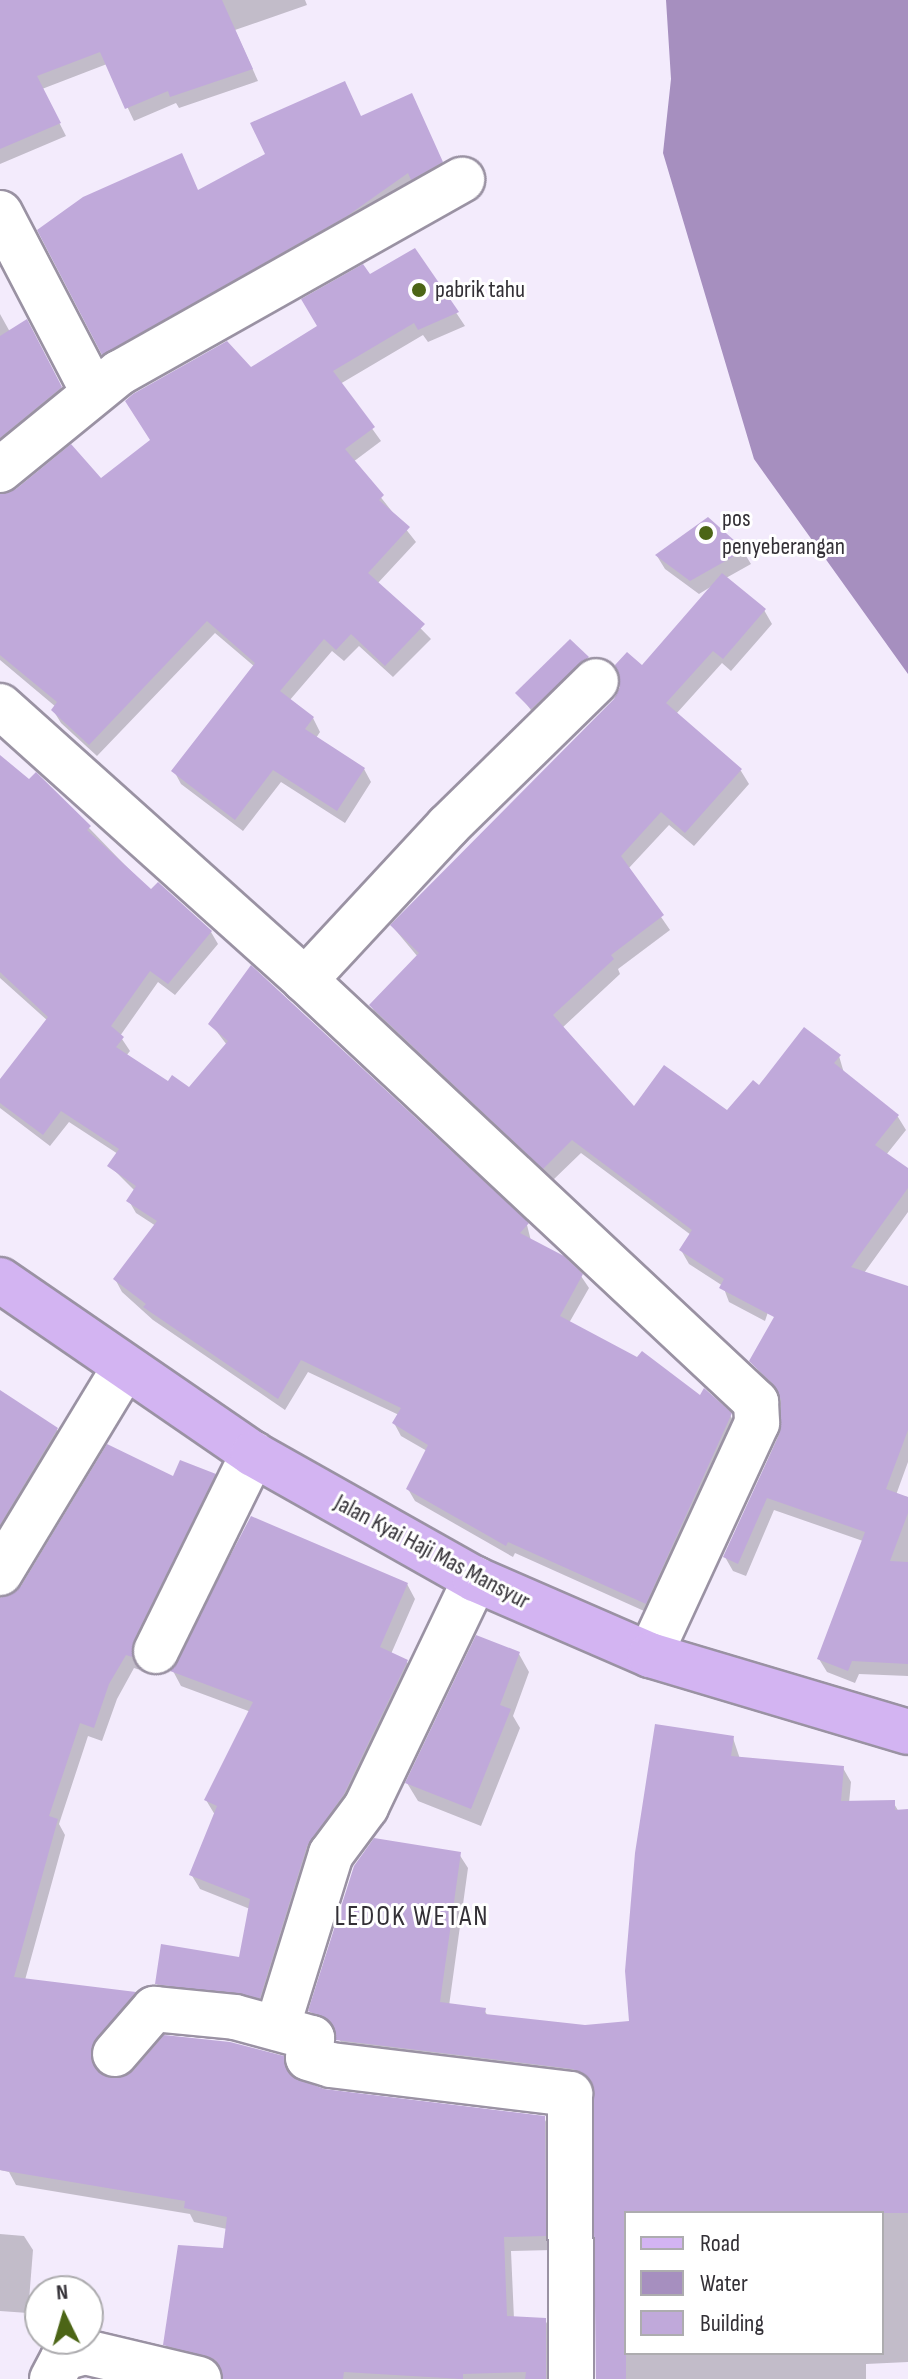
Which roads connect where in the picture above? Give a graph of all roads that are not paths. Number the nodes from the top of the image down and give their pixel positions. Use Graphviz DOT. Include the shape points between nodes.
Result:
graph roads {
  1 [pos="462,180"];
  2 [pos="0,213"];
  3 [pos="93,392"];
  4 [pos="0,470"];
  5 [pos="596,681"];
  6 [pos="0,706"];
  7 [pos="305,980"];
  8 [pos="0,1280"];
  9 [pos="124,1368"];
  10 [pos="253,1454"];
  11 [pos="0,1573"];
  12 [pos="475,1579"];
  13 [pos="156,1651"];
  14 [pos="650,1655"];
  15 [pos="908,1732"];
  16 [pos="277,2028"];
  17 [pos="115,2054"];
  18 [pos="52,2379"];
  19 [pos="199,2379"];
  20 [pos="571,2379"];
  1 -- 3 [label="street" via="226,309"];
  2 -- 3 [label="street"];
  3 -- 4 [label="street"];
  5 -- 7 [label="street" via="448,826"];
  6 -- 7 [label="street"];
  7 -- 14 [label="street" via="756,1402 757,1423"];
  8 -- 9 [label="main road, Jalan Kyai Haji Mas Mansyur"];
  9 -- 10 [label="main road, Jalan Kyai Haji Mas Mansyur"];
  9 -- 11 [label="street"];
  10 -- 12 [label="main road, Jalan Kyai Haji Mas Mansyur"];
  10 -- 13 [label="street"];
  12 -- 14 [label="main road, Jalan Kyai Haji Mas Mansyur"];
  12 -- 16 [label="street" via="366,1807 331,1854"];
  14 -- 15 [label="main road, Jalan Kyai Haji Mas Mansyur"];
  16 -- 17 [label="street" via="235,2017 154,2009"];
  16 -- 20 [label="street" via="312,2038 308,2058 331,2065 570,2094"];
  18 -- 19 [label="street" via="63,2358 85,2352"];
}
